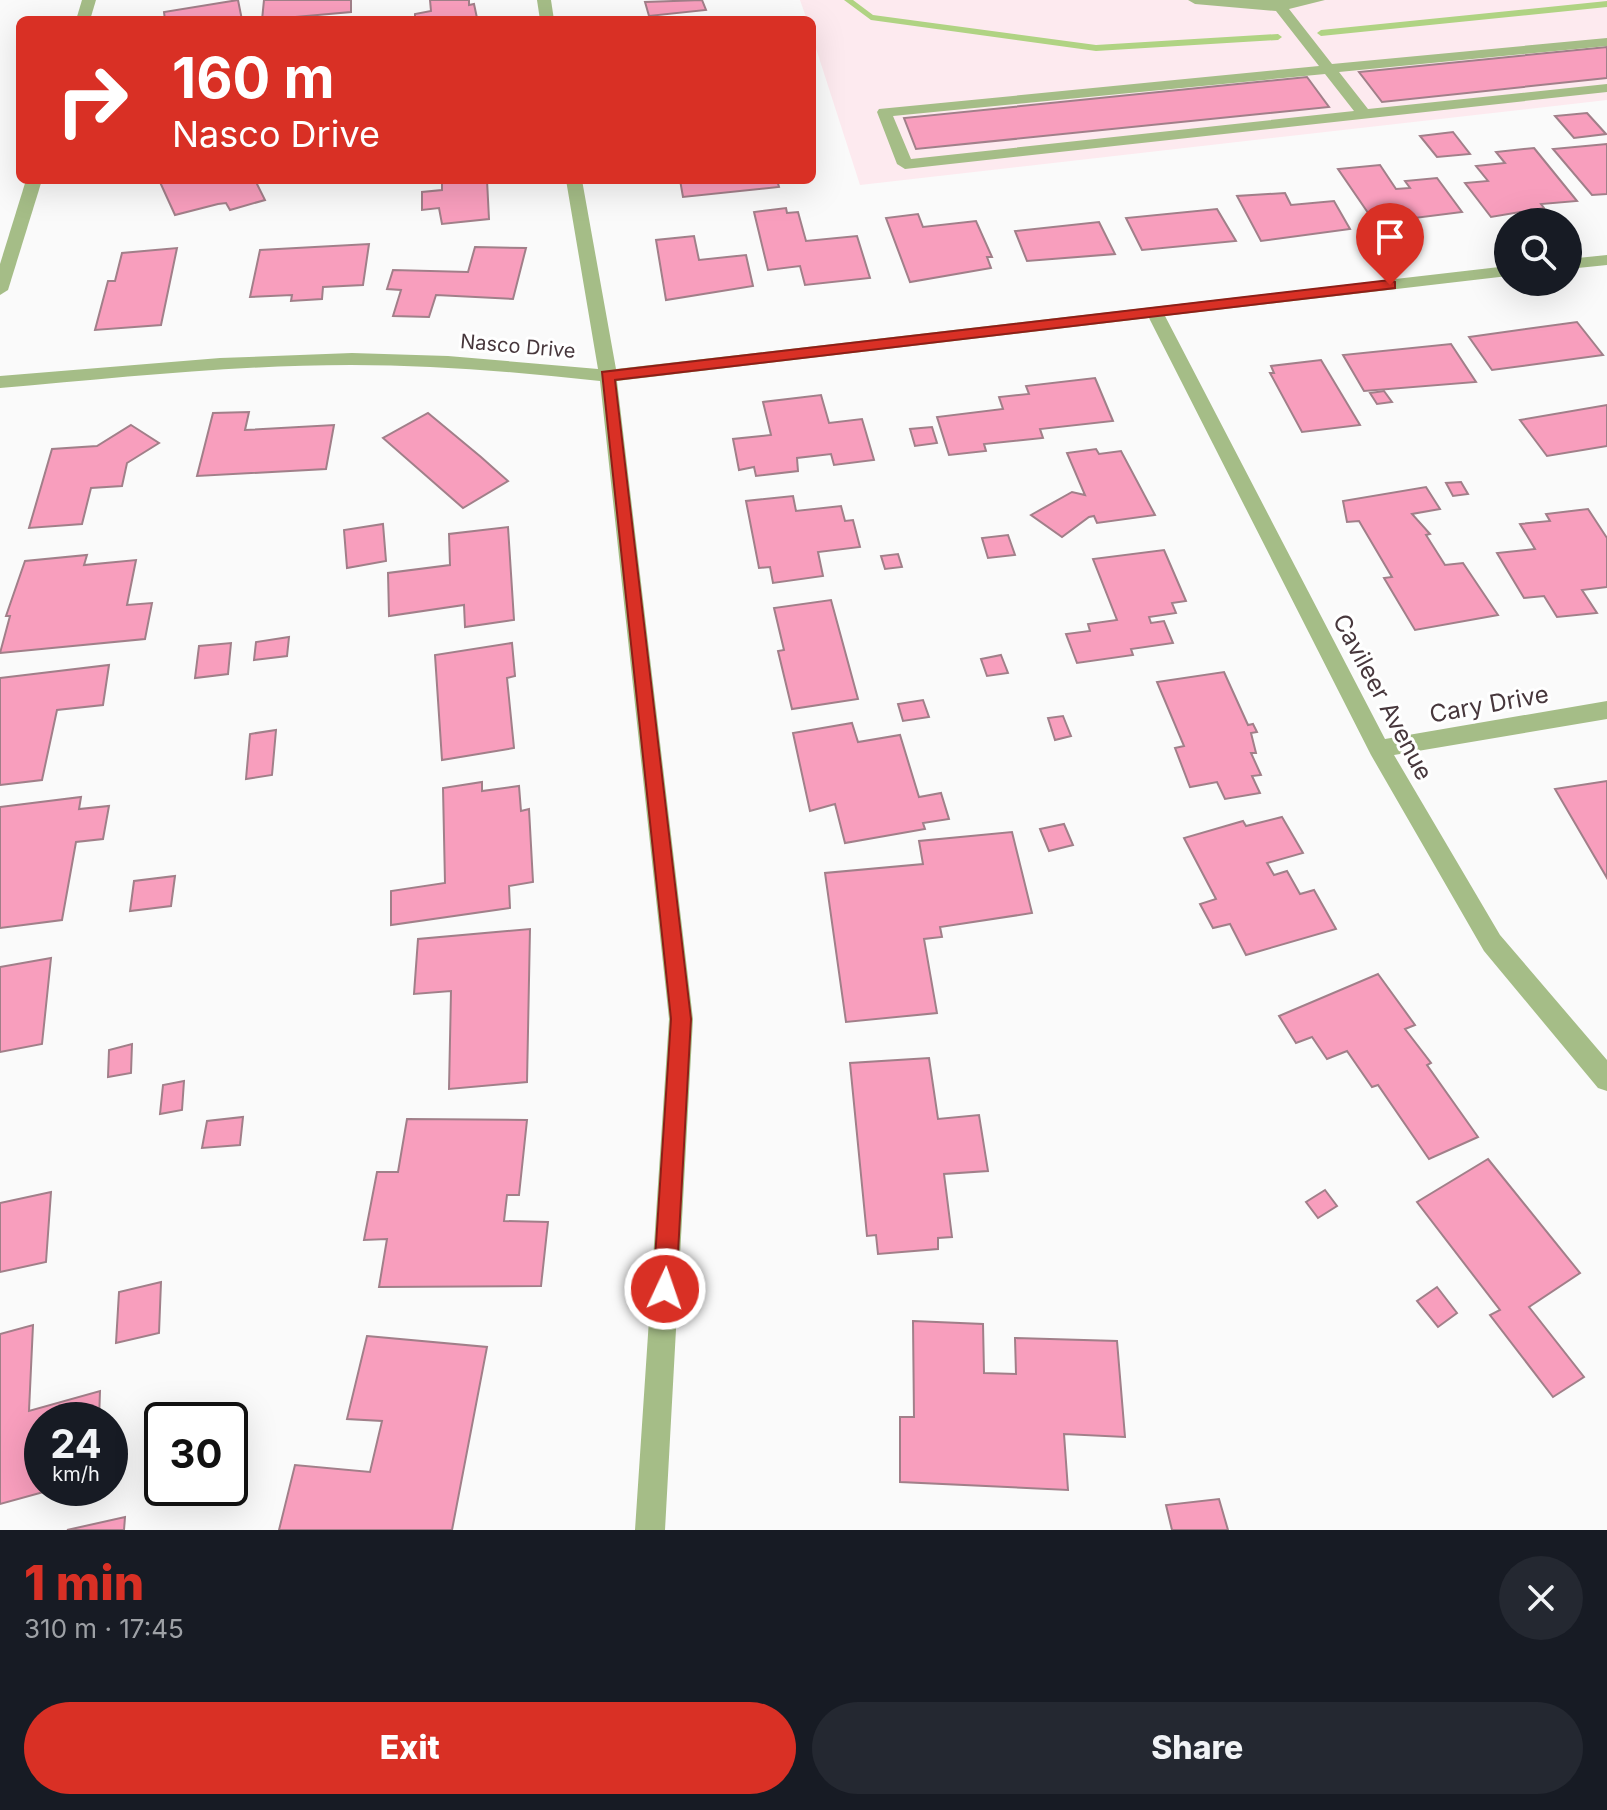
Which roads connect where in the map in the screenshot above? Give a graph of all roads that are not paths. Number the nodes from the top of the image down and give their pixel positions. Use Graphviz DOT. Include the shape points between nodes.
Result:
graph roads {
  1 [pos="1195,0"];
  2 [pos="1318,0"];
  3 [pos="1276,4"];
  4 [pos="1607,42"];
  5 [pos="1325,67"];
  6 [pos="1607,88"];
  7 [pos="1363,113"];
  8 [pos="33,184"];
  9 [pos="575,184"];
  10 [pos="1607,260"];
  11 [pos="1582,263"];
  12 [pos="1494,273"];
  13 [pos="0,290"];
  14 [pos="1154,312"];
  15 [pos="608,376"];
  16 [pos="0,382"];
  17 [pos="1607,710"];
  18 [pos="1379,749"];
  19 [pos="1607,1079"];
  20 [pos="650,1530"];
  1 -- 3 [label="street"];
  2 -- 3 [label="street"];
  3 -- 5 [label="street"];
  4 -- 5 [label="street"];
  5 -- 7 [label="street"];
  5 -- 7 [label="street" via="884,112 905,164"];
  6 -- 7 [label="street"];
  8 -- 13 [label="street"];
  9 -- 15 [label="street"];
  10 -- 11 [label="street"];
  12 -- 14 [label="street, Nasco Drive"];
  14 -- 15 [label="street, Nasco Drive"];
  14 -- 18 [label="street, Cavileer Avenue"];
  15 -- 16 [label="street, Nasco Drive" via="353,359"];
  15 -- 20 [label="street" via="681,1019"];
  17 -- 18 [label="street, Cary Drive"];
  18 -- 19 [label="street, Cavileer Avenue" via="1492,943"];
}
